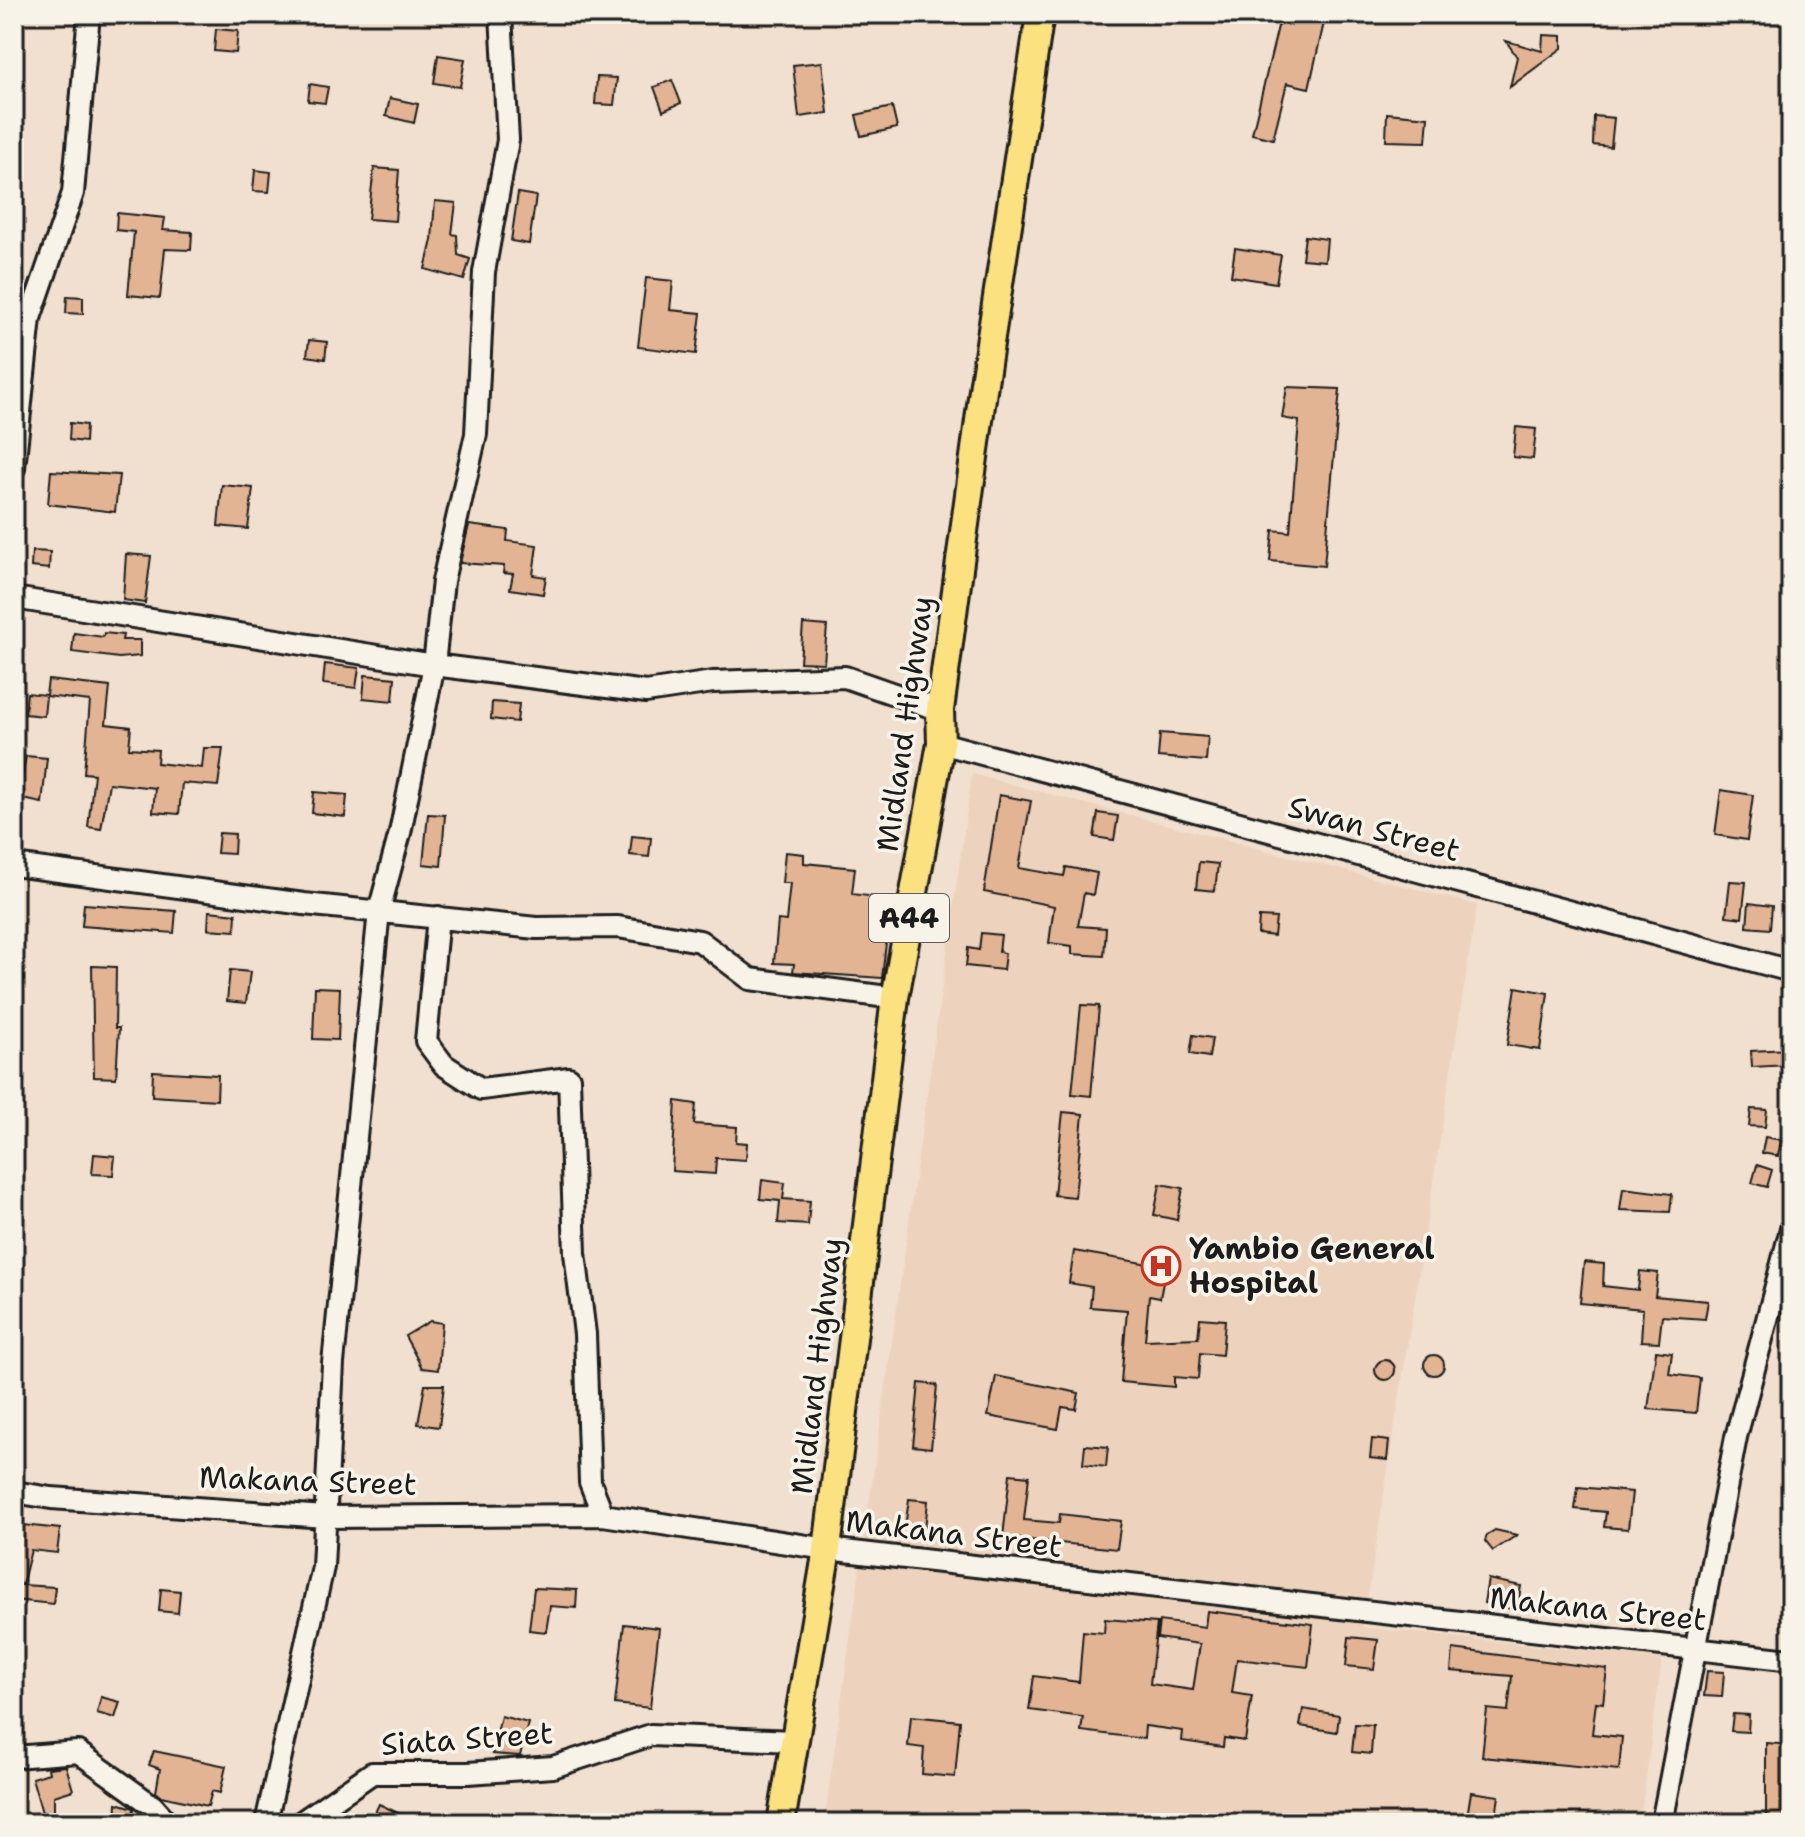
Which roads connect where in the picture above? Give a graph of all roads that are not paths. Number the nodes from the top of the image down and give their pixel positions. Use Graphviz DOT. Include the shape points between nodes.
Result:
graph roads {
  1 [pos="89,14"];
  2 [pos="501,14"];
  3 [pos="1040,14"];
  4 [pos="14,468"];
  5 [pos="14,598"];
  6 [pos="434,665"];
  7 [pos="940,710"];
  8 [pos="941,743"];
  9 [pos="14,865"];
  10 [pos="379,911"];
  11 [pos="438,917"];
  12 [pos="1791,971"];
  13 [pos="895,998"];
  14 [pos="1791,1229"];
  15 [pos="14,1492"];
  16 [pos="603,1515"];
  17 [pos="326,1517"];
  18 [pos="827,1549"];
  19 [pos="1695,1650"];
  20 [pos="1791,1660"];
  21 [pos="793,1741"];
  22 [pos="14,1758"];
  23 [pos="168,1823"];
  24 [pos="266,1823"];
  25 [pos="300,1823"];
  26 [pos="781,1823"];
  27 [pos="1662,1823"];
  1 -- 4 [label="street" via="73,193 30,318"];
  2 -- 6 [label="street" via="508,140 484,272 476,434 443,581"];
  3 -- 7 [label="main road, Midland Highway / A44"];
  5 -- 6 [label="street"];
  6 -- 7 [label="street" via="646,692 713,682 845,677"];
  6 -- 10 [label="street"];
  7 -- 8 [label="main road, Midland Highway / A44"];
  8 -- 12 [label="street, Swan Street"];
  8 -- 13 [label="main road, Midland Highway / A44"];
  9 -- 10 [label="street"];
  10 -- 11 [label="street"];
  10 -- 17 [label="street" via="333,1363"];
  11 -- 13 [label="street" via="536,928 618,927 700,941 750,979"];
  11 -- 16 [label="street" via="426,1041 444,1065 481,1089 569,1078 590,1482"];
  13 -- 18 [label="main road, Midland Highway / A44"];
  14 -- 19 [label="street" via="1736,1437"];
  15 -- 17 [label="street, Makana Street"];
  16 -- 17 [label="street, Makana Street"];
  16 -- 18 [label="street, Makana Street"];
  17 -- 24 [label="street" via="323,1567"];
  18 -- 19 [label="street, Makana Street"];
  18 -- 21 [label="main road, Midland Highway / A44"];
  19 -- 20 [label="street, Makana Street"];
  19 -- 27 [label="street"];
  21 -- 25 [label="street, Siata Street" via="651,1735 553,1767 372,1773"];
  21 -- 26 [label="main road, Midland Highway / A44"];
  22 -- 23 [label="street" via="78,1752 153,1806"];
}
